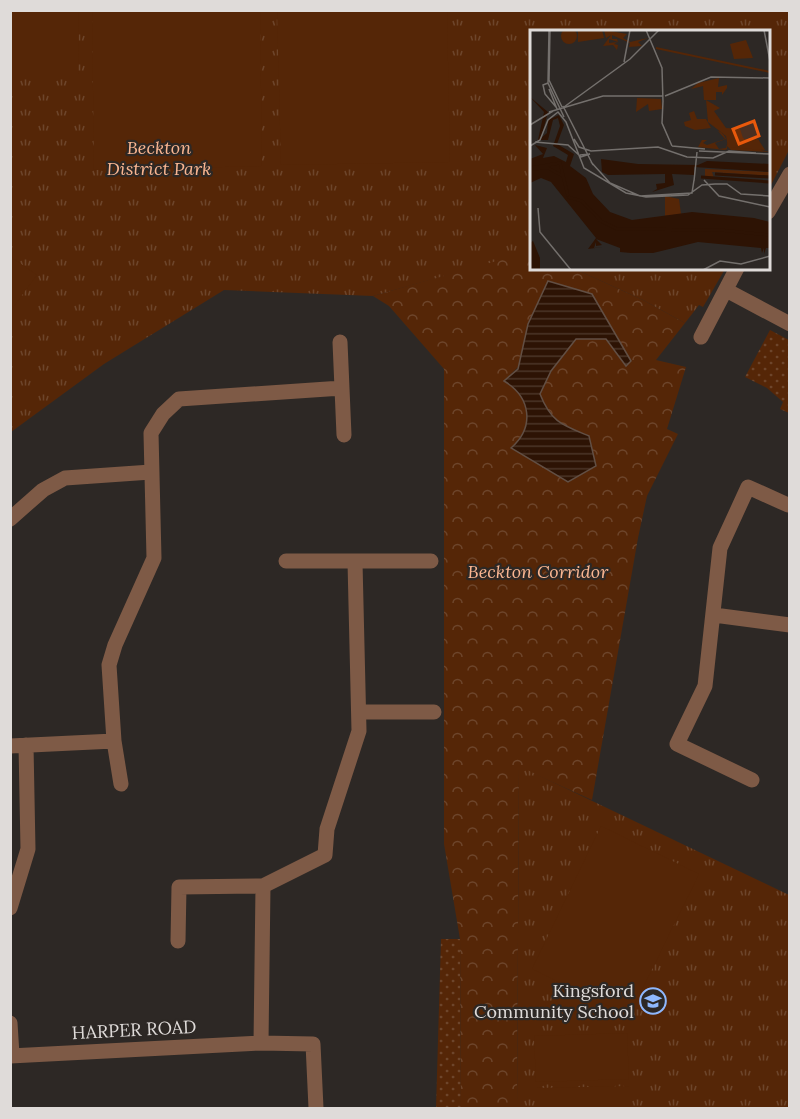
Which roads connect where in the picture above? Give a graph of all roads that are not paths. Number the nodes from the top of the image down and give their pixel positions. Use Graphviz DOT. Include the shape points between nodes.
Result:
graph roads {
  1 [pos="789,174"];
  2 [pos="770,208"];
  3 [pos="736,270"];
  4 [pos="726,290"];
  5 [pos="789,324"];
  6 [pos="701,337"];
  7 [pos="340,342"];
  8 [pos="342,388"];
  9 [pos="344,435"];
  10 [pos="151,472"];
  11 [pos="788,505"];
  12 [pos="10,519"];
  13 [pos="286,561"];
  14 [pos="431,561"];
  15 [pos="355,562"];
  16 [pos="714,615"];
  17 [pos="789,626"];
  18 [pos="359,712"];
  19 [pos="434,712"];
  20 [pos="114,741"];
  21 [pos="10,746"];
  22 [pos="26,746"];
  23 [pos="752,780"];
  24 [pos="121,784"];
  25 [pos="263,886"];
  26 [pos="10,908"];
  27 [pos="178,941"];
  28 [pos="10,1023"];
  29 [pos="261,1043"];
  30 [pos="11,1056"];
  31 [pos="316,1108"];
  1 -- 2 [label="street"];
  3 -- 4 [label="street"];
  4 -- 5 [label="street"];
  4 -- 6 [label="street"];
  7 -- 8 [label="street"];
  8 -- 9 [label="street"];
  8 -- 10 [label="street" via="179,399 151,433"];
  10 -- 12 [label="street" via="65,478 43,490"];
  10 -- 20 [label="street" via="154,558 110,665"];
  11 -- 16 [label="street" via="748,487 720,548"];
  13 -- 15 [label="street"];
  14 -- 15 [label="street"];
  15 -- 18 [label="street"];
  16 -- 17 [label="street"];
  16 -- 23 [label="street" via="705,686 677,744"];
  18 -- 19 [label="street"];
  18 -- 25 [label="street" via="359,731 327,829 325,855"];
  20 -- 22 [label="street"];
  20 -- 24 [label="street"];
  21 -- 22 [label="street"];
  22 -- 26 [label="street" via="28,849"];
  25 -- 27 [label="street" via="179,888"];
  25 -- 29 [label="street"];
  28 -- 30 [label="street"];
  29 -- 30 [label="street, HARPER ROAD"];
  29 -- 31 [label="street, HARPER ROAD" via="313,1044"];
}
